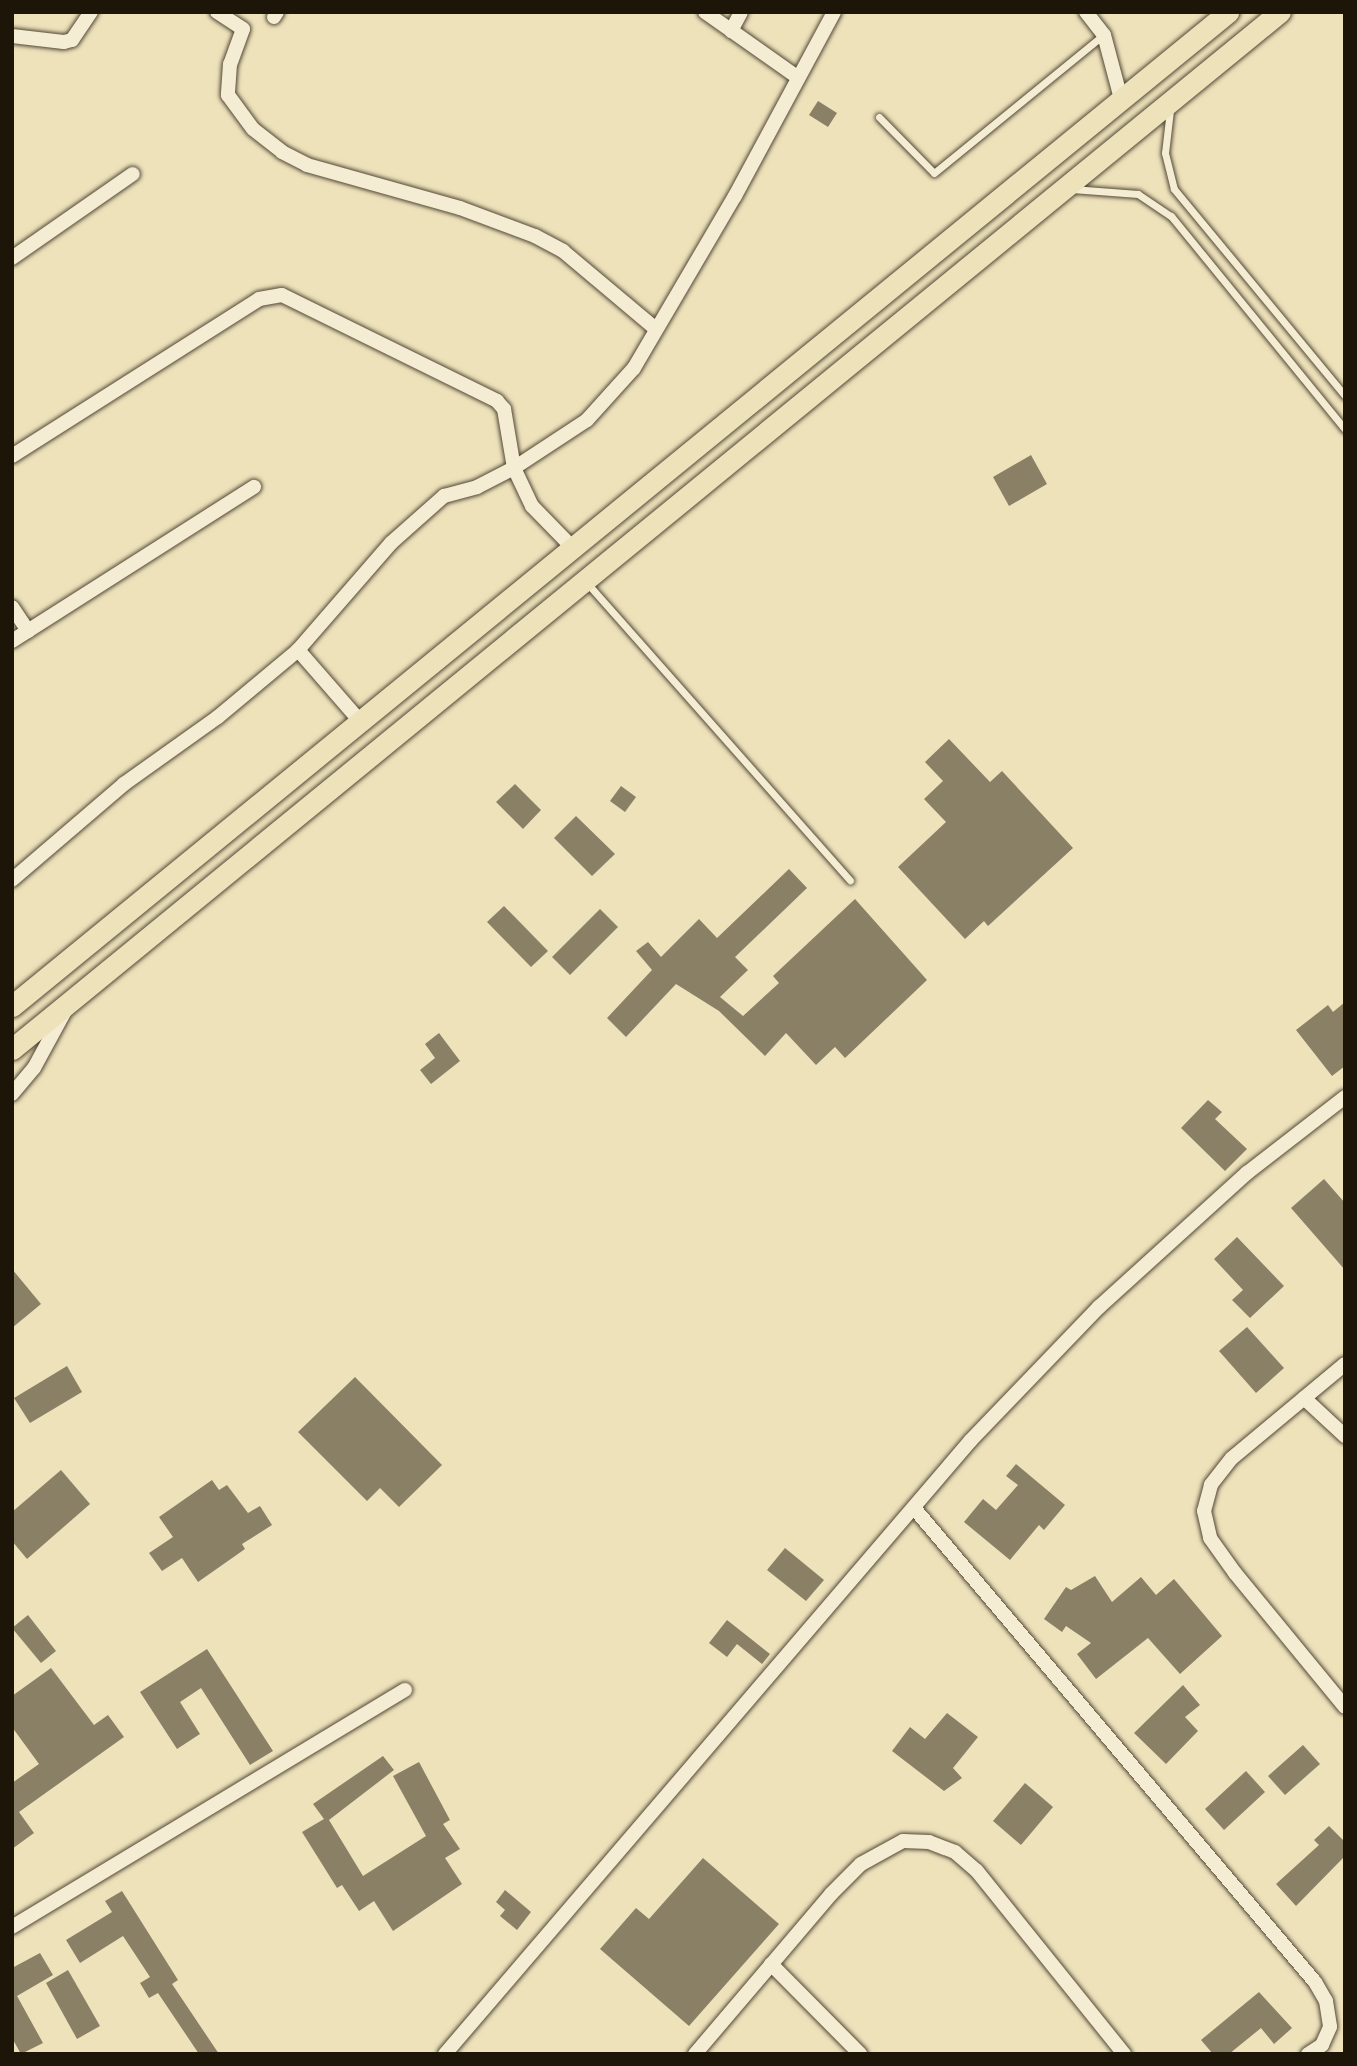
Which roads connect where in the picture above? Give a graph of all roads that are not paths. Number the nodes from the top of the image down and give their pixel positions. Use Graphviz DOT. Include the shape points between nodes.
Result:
graph roads {
  1 [pos="91,12"];
  2 [pos="216,12"];
  3 [pos="705,12"];
  4 [pos="741,12"];
  5 [pos="834,12"];
  6 [pos="1086,12"];
  7 [pos="1228,12"];
  8 [pos="1280,12"];
  9 [pos="731,31"];
  10 [pos="1104,35"];
  11 [pos="12,36"];
  12 [pos="797,77"];
  13 [pos="1121,99"];
  14 [pos="1171,100"];
  15 [pos="879,117"];
  16 [pos="132,174"];
  17 [pos="1064,189"];
  18 [pos="12,258"];
  19 [pos="656,330"];
  20 [pos="1345,397"];
  21 [pos="1345,429"];
  22 [pos="12,456"];
  23 [pos="514,468"];
  24 [pos="254,487"];
  25 [pos="572,547"];
  26 [pos="584,580"];
  27 [pos="12,607"];
  28 [pos="28,631"];
  29 [pos="12,641"];
  30 [pos="298,650"];
  31 [pos="360,721"];
  32 [pos="12,880"];
  33 [pos="850,880"];
  34 [pos="70,1002"];
  35 [pos="12,1006"];
  36 [pos="12,1049"];
  37 [pos="12,1094"];
  38 [pos="1345,1097"];
  39 [pos="1345,1364"];
  40 [pos="1304,1398"];
  41 [pos="1345,1436"];
  42 [pos="914,1508"];
  43 [pos="405,1690"];
  44 [pos="1345,1707"];
  45 [pos="12,1927"];
  46 [pos="771,1964"];
  47 [pos="445,2054"];
  48 [pos="695,2054"];
  49 [pos="860,2054"];
  50 [pos="1124,2054"];
  51 [pos="1308,2054"];
  1 -- 11 [label="street" via="72,40"];
  2 -- 19 [label="street" via="243,29 230,64 228,95 253,130 282,152 535,236 563,251"];
  3 -- 9 [label="street"];
  4 -- 9 [label="street"];
  5 -- 12 [label="street"];
  6 -- 10 [label="street"];
  7 -- 13 [label="main road"];
  8 -- 14 [label="main road"];
  9 -- 12 [label="street"];
  10 -- 13 [label="street"];
  10 -- 15 [label="lane" via="934,173"];
  12 -- 19 [label="street" via="735,196"];
  13 -- 25 [label="main road"];
  14 -- 17 [label="main road"];
  14 -- 20 [label="lane" via="1166,153 1174,188"];
  16 -- 18 [label="street"];
  17 -- 21 [label="lane" via="1138,194 1171,216"];
  17 -- 26 [label="main road"];
  19 -- 23 [label="street" via="634,368 587,420"];
  22 -- 23 [label="street" via="259,299 282,295 497,401 504,409"];
  23 -- 25 [label="street" via="532,506"];
  23 -- 30 [label="street" via="477,487 444,496 391,543"];
  24 -- 28 [label="street"];
  25 -- 31 [label="main road"];
  26 -- 33 [label="lane"];
  26 -- 34 [label="main road"];
  27 -- 28 [label="street"];
  28 -- 29 [label="street"];
  30 -- 31 [label="street"];
  30 -- 32 [label="street" via="218,717 124,784"];
  31 -- 35 [label="main road"];
  34 -- 36 [label="main road"];
  34 -- 37 [label="street" via="34,1068"];
  38 -- 42 [label="street" via="1247,1173 1099,1307"];
  39 -- 40 [label="street"];
  40 -- 41 [label="street"];
  40 -- 44 [label="street" via="1231,1459 1211,1485 1204,1511 1210,1538 1234,1573"];
  42 -- 47 [label="street"];
  42 -- 51 [label="street" via="1315,1982 1326,2001 1330,2027 1322,2045"];
  43 -- 45 [label="street"];
  46 -- 48 [label="street"];
  46 -- 49 [label="street"];
  46 -- 50 [label="street" via="860,1864 902,1840 929,1842 954,1852 977,1871"];
}
